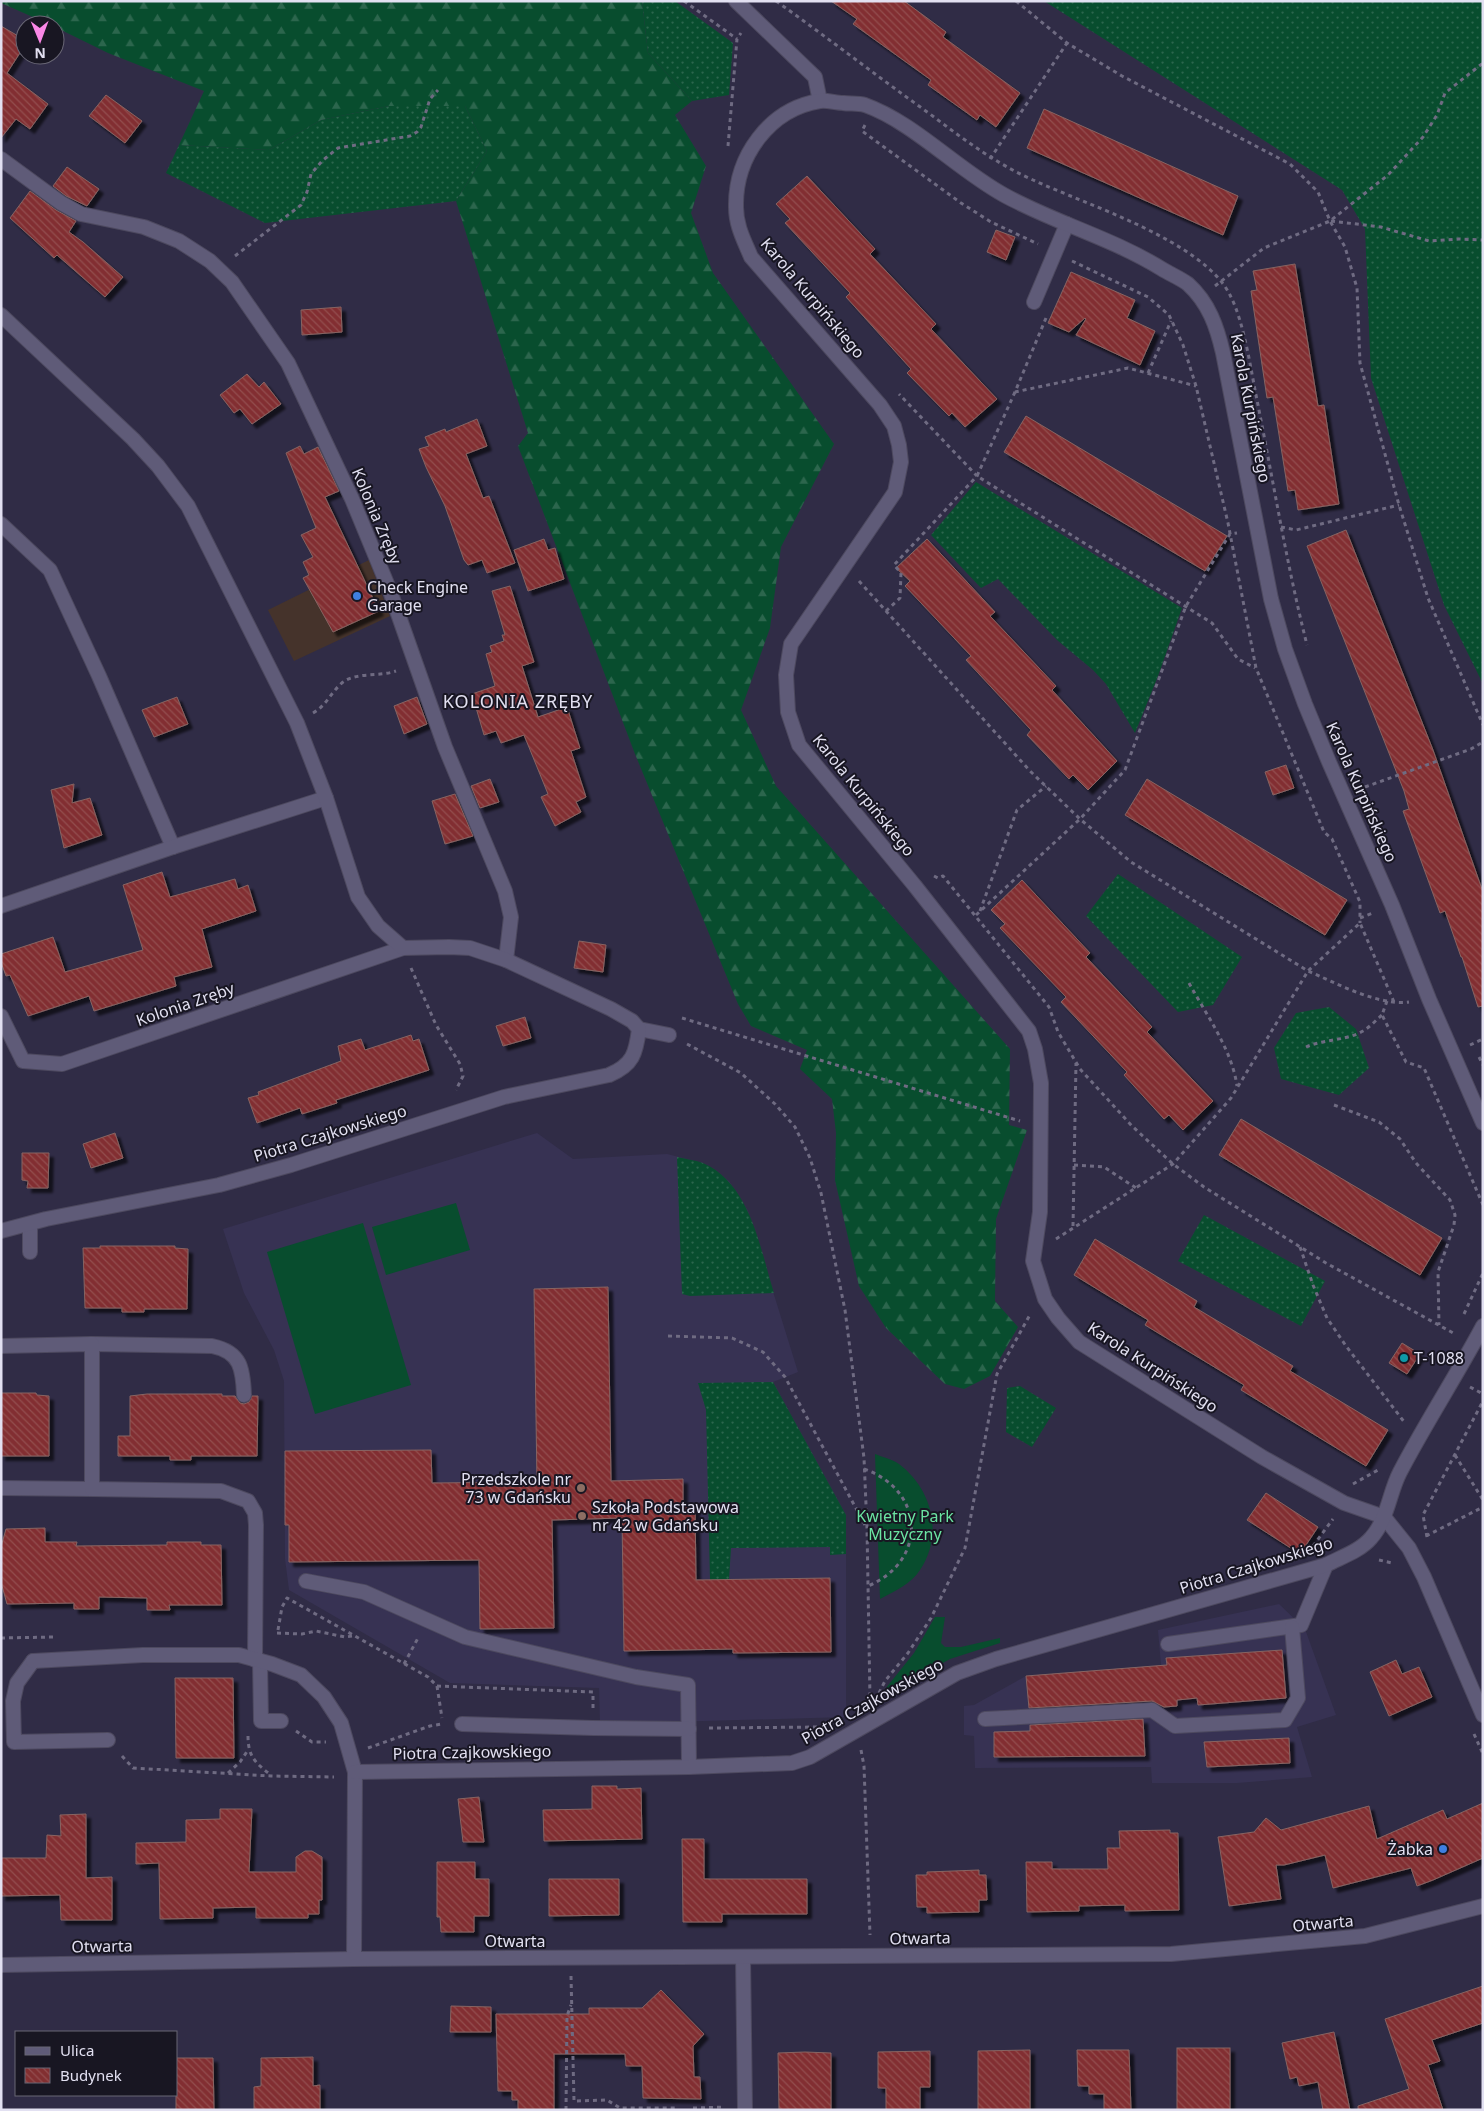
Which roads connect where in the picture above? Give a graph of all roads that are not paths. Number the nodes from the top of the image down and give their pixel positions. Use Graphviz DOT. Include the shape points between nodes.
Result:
graph roads {
  1 [pos="736,1"];
  2 [pos="820,101"];
  3 [pos="1,159"];
  4 [pos="1067,224"];
  5 [pos="1034,302"];
  6 [pos="1,315"];
  7 [pos="1,524"];
  8 [pos="326,798"];
  9 [pos="172,847"];
  10 [pos="1,906"];
  11 [pos="403,948"];
  12 [pos="506,960"];
  13 [pos="1,1016"];
  14 [pos="639,1029"];
  15 [pos="669,1035"];
  16 [pos="1483,1123"];
  17 [pos="30,1224"];
  18 [pos="1,1231"];
  19 [pos="30,1252"];
  20 [pos="1483,1326"];
  21 [pos="92,1344"];
  22 [pos="1,1346"];
  23 [pos="244,1395"];
  24 [pos="1,1488"];
  25 [pos="92,1489"];
  26 [pos="1384,1517"];
  27 [pos="1326,1564"];
  28 [pos="306,1582"];
  29 [pos="1292,1627"];
  30 [pos="1168,1644"];
  31 [pos="258,1660"];
  32 [pos="1483,1715"];
  33 [pos="985,1719"];
  34 [pos="281,1721"];
  35 [pos="462,1724"];
  36 [pos="689,1729"];
  37 [pos="108,1740"];
  38 [pos="689,1767"];
  39 [pos="355,1775"];
  40 [pos="1483,1906"];
  41 [pos="743,1957"];
  42 [pos="354,1959"];
  43 [pos="1,1964"];
  44 [pos="745,2108"];
  1 -- 2 [label="street" via="815,77"];
  2 -- 4 [label="street, Karola Kurpińskiego" via="864,105 898,121 977,179"];
  2 -- 26 [label="street, Karola Kurpińskiego" via="783,114 754,144 737,187 738,228 751,257 880,405 894,426 901,462 895,492 791,644 786,675 788,712 799,745 1029,1031 1041,1082 1040,1212 1033,1260 1045,1299 1058,1318 1079,1342 1262,1458 1344,1503"];
  3 -- 12 [label="street, Kolonia Zręby" via="81,214 144,227 170,237 210,261 232,282 288,363 352,498 390,590 445,748 505,891 511,917"];
  4 -- 5 [label="street"];
  4 -- 16 [label="street, Karola Kurpińskiego" via="1143,257 1186,284 1203,300 1214,320 1224,353 1270,599 1305,704"];
  6 -- 8 [label="street" via="133,439 178,490 199,524 297,722"];
  7 -- 9 [label="street" via="50,570"];
  8 -- 9 [label="street"];
  8 -- 11 [label="street" via="358,897 378,926"];
  9 -- 10 [label="street"];
  11 -- 12 [label="street, Kolonia Zręby" via="470,948"];
  11 -- 13 [label="street, Kolonia Zręby" via="62,1064 23,1061"];
  12 -- 14 [label="street" via="632,1020"];
  14 -- 15 [label="street"];
  14 -- 17 [label="street, Piotra Czajkowskiego" via="632,1059 620,1070 609,1074 504,1097 219,1185"];
  17 -- 18 [label="street, Piotra Czajkowskiego"];
  17 -- 19 [label="street"];
  20 -- 26 [label="street" via="1399,1474"];
  21 -- 22 [label="street"];
  21 -- 23 [label="street" via="212,1346 224,1349 240,1366"];
  21 -- 25 [label="street"];
  24 -- 25 [label="street"];
  25 -- 31 [label="street" via="221,1491 248,1501 255,1513 256,1525"];
  26 -- 27 [label="street, Piotra Czajkowskiego" via="1370,1539 1350,1554"];
  26 -- 32 [label="street" via="1409,1548 1424,1577"];
  27 -- 29 [label="street" via="1301,1625"];
  27 -- 38 [label="street, Piotra Czajkowskiego" via="957,1672 810,1757 792,1763"];
  28 -- 36 [label="street" via="364,1592 465,1637 636,1677 688,1685"];
  29 -- 30 [label="street"];
  29 -- 33 [label="street" via="1298,1698 1285,1720 1175,1726 1152,1710"];
  31 -- 34 [label="street" via="261,1721"];
  31 -- 37 [label="street" via="239,1655 194,1654 33,1661 17,1683 13,1700 14,1742"];
  31 -- 39 [label="street" via="301,1675 324,1697 341,1723"];
  35 -- 36 [label="street"];
  36 -- 38 [label="street"];
  38 -- 39 [label="street, Piotra Czajkowskiego"];
  39 -- 42 [label="street"];
  40 -- 41 [label="street, Otwarta" via="1365,1936 1171,1954"];
  41 -- 42 [label="street, Otwarta"];
  41 -- 44 [label="street"];
  42 -- 43 [label="street, Otwarta"];
}
